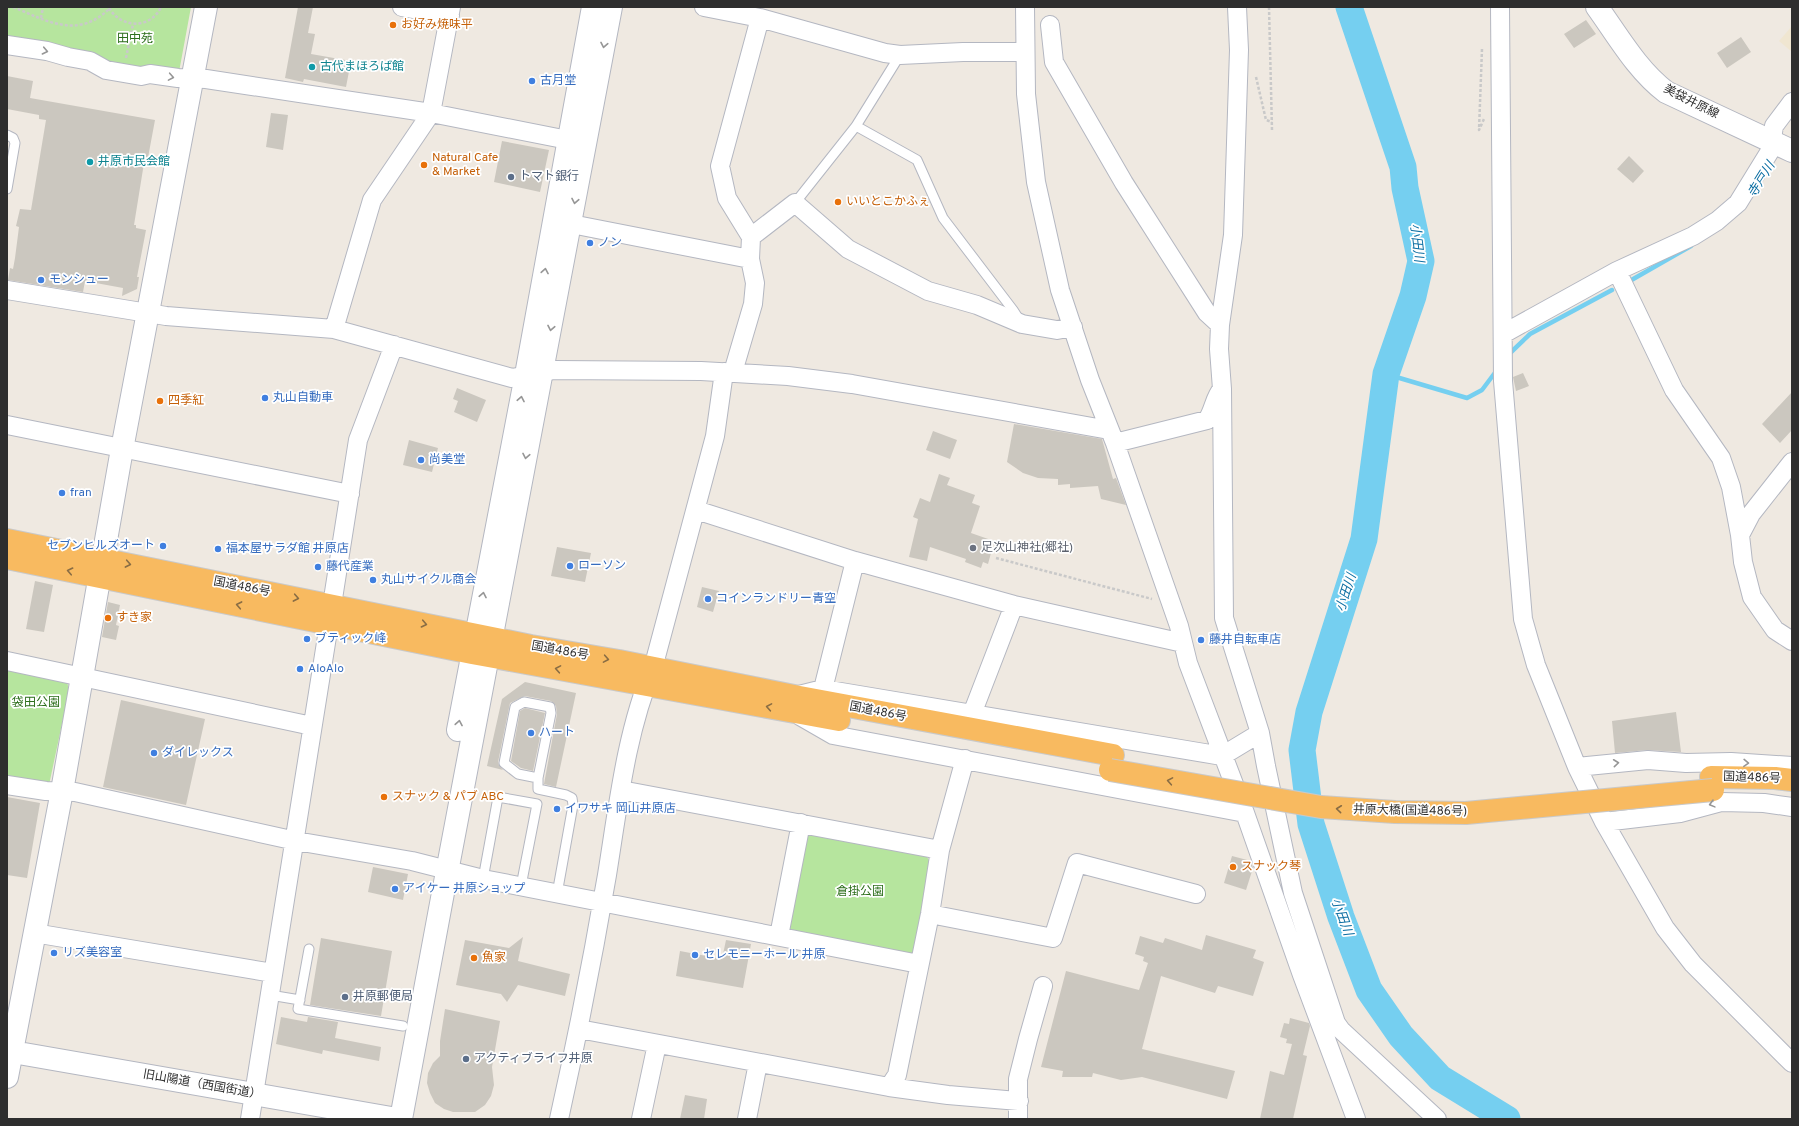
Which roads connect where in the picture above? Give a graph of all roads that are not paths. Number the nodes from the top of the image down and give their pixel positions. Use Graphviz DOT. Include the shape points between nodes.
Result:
graph roads {
  1 [pos="206,7"];
  2 [pos="402,7"];
  3 [pos="593,7"];
  4 [pos="611,7"];
  5 [pos="704,7"];
  6 [pos="1025,7"];
  7 [pos="1237,7"];
  8 [pos="1500,7"];
  9 [pos="1597,7"];
  10 [pos="450,11"];
  11 [pos="762,12"];
  12 [pos="1050,25"];
  13 [pos="7,45"];
  14 [pos="1026,52"];
  15 [pos="900,55"];
  16 [pos="192,78"];
  17 [pos="1792,102"];
  18 [pos="431,113"];
  19 [pos="856,126"];
  20 [pos="7,135"];
  21 [pos="568,140"];
  22 [pos="1780,146"];
  23 [pos="7,189"];
  24 [pos="794,203"];
  25 [pos="562,222"];
  26 [pos="752,237"];
  27 [pos="750,258"];
  28 [pos="1617,271"];
  29 [pos="7,290"];
  30 [pos="147,313"];
  31 [pos="1022,324"];
  32 [pos="1220,325"];
  33 [pos="1073,327"];
  34 [pos="334,329"];
  35 [pos="1503,338"];
  36 [pos="394,345"];
  37 [pos="728,372"];
  38 [pos="534,374"];
  39 [pos="1222,389"];
  40 [pos="7,425"];
  41 [pos="1112,436"];
  42 [pos="122,449"];
  43 [pos="1792,462"];
  44 [pos="350,494"];
  45 [pos="696,510"];
  46 [pos="1740,535"];
  47 [pos="7,540"];
  48 [pos="7,558"];
  49 [pos="856,561"];
  50 [pos="101,568"];
  51 [pos="1014,605"];
  52 [pos="331,614"];
  53 [pos="1792,641"];
  54 [pos="1182,643"];
  55 [pos="482,645"];
  56 [pos="7,661"];
  57 [pos="649,676"];
  58 [pos="83,677"];
  59 [pos="823,689"];
  60 [pos="793,704"];
  61 [pos="972,714"];
  62 [pos="312,726"];
  63 [pos="1260,733"];
  64 [pos="1222,756"];
  65 [pos="965,759"];
  66 [pos="1112,762"];
  67 [pos="1792,766"];
  68 [pos="1577,767"];
  69 [pos="538,778"];
  70 [pos="1792,780"];
  71 [pos="1712,784"];
  72 [pos="7,785"];
  73 [pos="621,790"];
  74 [pos="62,791"];
  75 [pos="1792,793"];
  76 [pos="1792,807"];
  77 [pos="1245,813"];
  78 [pos="1604,822"];
  79 [pos="801,823"];
  80 [pos="296,841"];
  81 [pos="940,850"];
  82 [pos="1260,855"];
  83 [pos="439,869"];
  84 [pos="483,879"];
  85 [pos="521,886"];
  86 [pos="1293,893"];
  87 [pos="557,894"];
  88 [pos="1196,894"];
  89 [pos="602,903"];
  90 [pos="930,914"];
  91 [pos="34,933"];
  92 [pos="779,936"];
  93 [pos="309,949"];
  94 [pos="919,964"];
  95 [pos="273,973"];
  96 [pos="1043,986"];
  97 [pos="270,995"];
  98 [pos="300,1000"];
  99 [pos="403,1026"];
  100 [pos="579,1029"];
  101 [pos="657,1044"];
  102 [pos="9,1052"];
  103 [pos="758,1063"];
  104 [pos="1792,1063"];
  105 [pos="7,1077"];
  106 [pos="889,1087"];
  107 [pos="255,1094"];
  108 [pos="1019,1101"];
  109 [pos="392,1118"];
  110 [pos="250,1119"];
  111 [pos="559,1119"];
  112 [pos="640,1119"];
  113 [pos="747,1119"];
  114 [pos="1018,1119"];
  115 [pos="1356,1119"];
  116 [pos="1437,1119"];
  1 -- 16 [label="street"];
  2 -- 10 [label="street"];
  3 -- 21 [label="street"];
  4 -- 25 [label="street, one-way"];
  5 -- 11 [label="street"];
  6 -- 14 [label="street"];
  7 -- 32 [label="street" via="1233,235"];
  8 -- 35 [label="street"];
  9 -- 22 [label="street, 美袋井原線" via="1642,70 1666,92"];
  10 -- 18 [label="street"];
  11 -- 15 [label="street" via="869,49"];
  11 -- 26 [label="street" via="720,166 727,198"];
  12 -- 32 [label="street" via="1054,62 1128,189 1207,313"];
  13 -- 16 [label="street, one-way" via="90,61 106,70 141,76 150,74"];
  14 -- 15 [label="street"];
  14 -- 33 [label="street" via="1026,94 1036,182 1060,290"];
  15 -- 19 [label="lane"];
  16 -- 18 [label="street"];
  16 -- 30 [label="street"];
  17 -- 22 [label="street" via="1774,126"];
  18 -- 21 [label="street"];
  18 -- 34 [label="street" via="372,200"];
  19 -- 24 [label="lane"];
  19 -- 31 [label="lane" via="917,160 943,218"];
  20 -- 23 [label="lane" via="13,138 14,143"];
  21 -- 25 [label="street"];
  22 -- 28 [label="street" via="1770,151 1738,203 1717,221 1693,236"];
  24 -- 26 [label="street"];
  24 -- 31 [label="street" via="848,249 928,291 977,305"];
  25 -- 27 [label="street"];
  25 -- 38 [label="street"];
  26 -- 27 [label="street"];
  27 -- 37 [label="street" via="755,283 753,304"];
  28 -- 35 [label="street"];
  28 -- 46 [label="street" via="1674,390 1721,458 1731,487"];
  29 -- 30 [label="street"];
  30 -- 34 [label="street"];
  30 -- 42 [label="street"];
  31 -- 33 [label="street" via="1057,330"];
  32 -- 39 [label="street"];
  33 -- 41 [label="street"];
  34 -- 36 [label="street"];
  35 -- 68 [label="street" via="1503,381 1523,619 1536,665"];
  36 -- 38 [label="street" via="512,378"];
  36 -- 44 [label="street" via="361,430"];
  37 -- 38 [label="street" via="554,370"];
  37 -- 41 [label="street" via="852,384"];
  37 -- 45 [label="street"];
  38 -- 55 [label="street"];
  39 -- 41 [label="street" via="1217,394 1207,420"];
  39 -- 63 [label="street" via="1224,618"];
  40 -- 42 [label="street"];
  41 -- 54 [label="street" via="1179,626"];
  42 -- 44 [label="street"];
  42 -- 50 [label="street"];
  43 -- 46 [label="street" via="1752,514"];
  44 -- 52 [label="street"];
  45 -- 49 [label="street"];
  45 -- 57 [label="street"];
  46 -- 53 [label="street" via="1743,562 1752,597 1776,630"];
  47 -- 50 [label="highway, 国道486号"];
  50 -- 48 [label="highway, 国道486号, one-way"];
  49 -- 51 [label="street"];
  49 -- 59 [label="street"];
  50 -- 52 [label="highway, 国道486号"];
  50 -- 58 [label="street"];
  51 -- 54 [label="street"];
  51 -- 61 [label="street"];
  52 -- 55 [label="highway, 国道486号"];
  52 -- 62 [label="street"];
  54 -- 64 [label="street"];
  55 -- 57 [label="highway, 国道486号"];
  55 -- 83 [label="street"];
  56 -- 58 [label="street"];
  57 -- 60 [label="highway, 国道486号"];
  57 -- 73 [label="street" via="638,712"];
  58 -- 62 [label="street"];
  58 -- 74 [label="street"];
  59 -- 60 [label="street"];
  59 -- 61 [label="street"];
  60 -- 65 [label="street" via="833,735"];
  60 -- 66 [label="highway, 国道486号"];
  61 -- 64 [label="street"];
  62 -- 80 [label="street"];
  63 -- 64 [label="street"];
  63 -- 86 [label="street"];
  64 -- 77 [label="street"];
  65 -- 77 [label="street"];
  65 -- 81 [label="street"];
  66 -- 71 [label="highway, 井原大橋(国道486号), bridge" via="1321,807 1395,812 1466,813"];
  68 -- 67 [label="street, one-way" via="1648,760"];
  68 -- 78 [label="street"];
  69 -- 69 [label="lane" via="550,707 524,702 515,707 504,763 518,774"];
  69 -- 87 [label="lane" via="538,789 572,798 573,805"];
  70 -- 71 [label="highway, 国道486号" via="1775,778"];
  71 -- 75 [label="highway, 国道486号"];
  72 -- 74 [label="street"];
  73 -- 79 [label="street"];
  73 -- 89 [label="street"];
  74 -- 80 [label="street"];
  74 -- 91 [label="street"];
  76 -- 78 [label="street, one-way" via="1721,802 1680,813"];
  77 -- 82 [label="street"];
  78 -- 104 [label="street" via="1674,940 1693,964"];
  79 -- 81 [label="street"];
  79 -- 92 [label="street"];
  80 -- 83 [label="street" via="412,861"];
  80 -- 95 [label="street"];
  81 -- 90 [label="street"];
  82 -- 86 [label="street" via="1268,854 1273,858 1288,890"];
  82 -- 115 [label="street"];
  83 -- 84 [label="street"];
  83 -- 99 [label="street"];
  83 -- 109 [label="street"];
  84 -- 85 [label="street"];
  84 -- 85 [label="lane" via="498,798 537,804"];
  85 -- 87 [label="street"];
  86 -- 116 [label="street" via="1336,1023"];
  87 -- 89 [label="street"];
  88 -- 90 [label="street" via="1077,863 1053,938"];
  89 -- 92 [label="street"];
  89 -- 100 [label="street"];
  90 -- 94 [label="street"];
  91 -- 95 [label="street"];
  91 -- 102 [label="street"];
  92 -- 94 [label="street"];
  93 -- 98 [label="lane"];
  94 -- 106 [label="street" via="897,1074"];
  95 -- 97 [label="street"];
  96 -- 108 [label="street" via="1020,1073"];
  97 -- 98 [label="lane"];
  97 -- 107 [label="street"];
  98 -- 99 [label="lane" via="298,1009"];
  99 -- 109 [label="street"];
  100 -- 101 [label="street"];
  100 -- 111 [label="street"];
  101 -- 103 [label="street"];
  101 -- 112 [label="street"];
  102 -- 105 [label="street"];
  102 -- 107 [label="street, 旧山陽道（西国街道）"];
  103 -- 106 [label="street"];
  103 -- 113 [label="street"];
  106 -- 108 [label="street"];
  107 -- 109 [label="street, 旧山陽道（西国街道）"];
  107 -- 110 [label="street"];
  108 -- 114 [label="street"];
}
